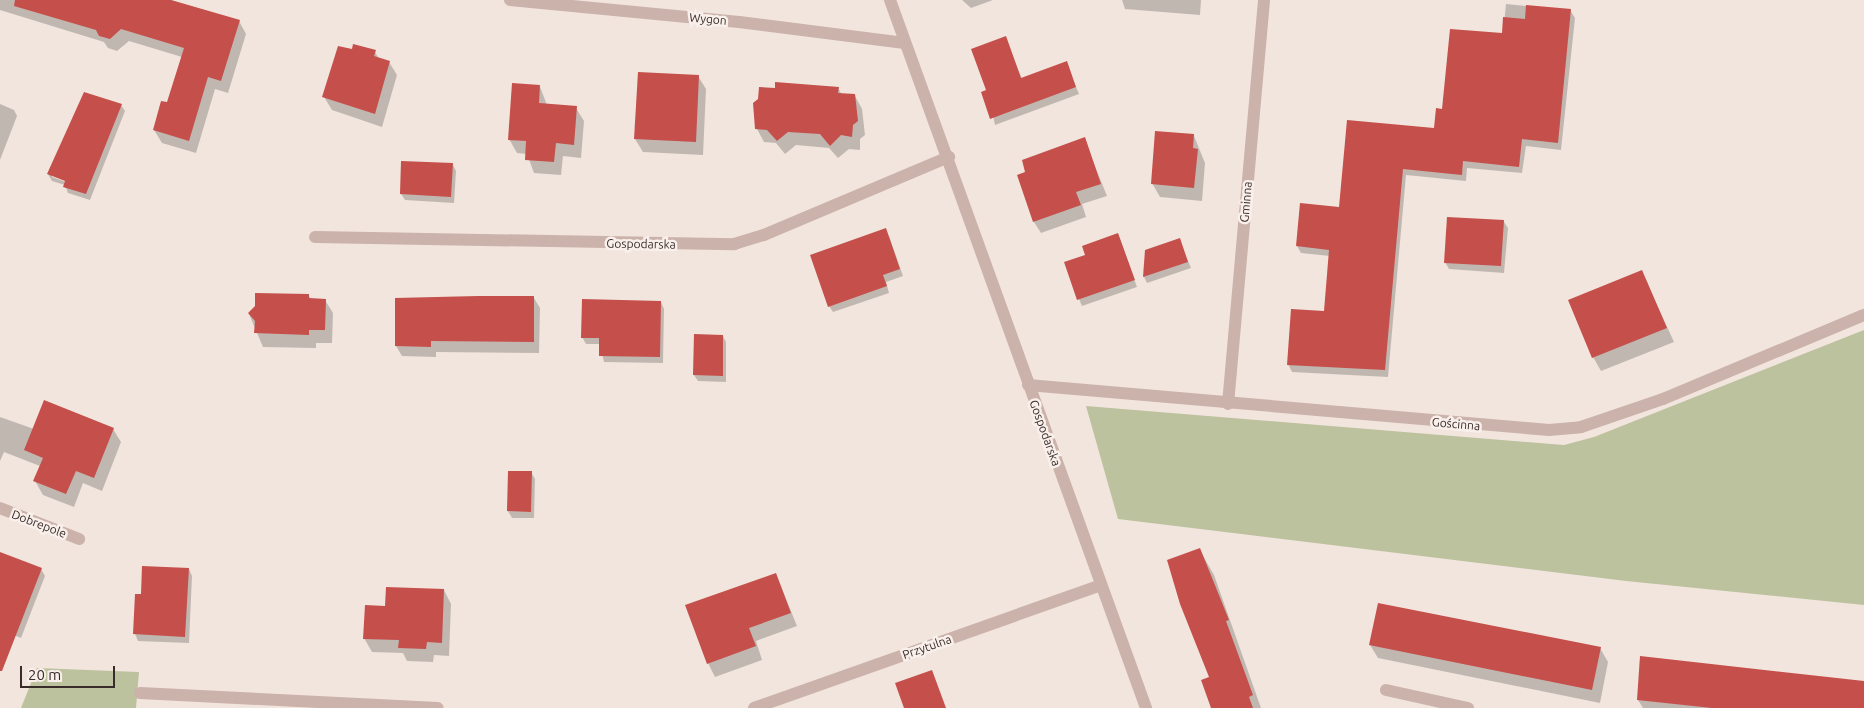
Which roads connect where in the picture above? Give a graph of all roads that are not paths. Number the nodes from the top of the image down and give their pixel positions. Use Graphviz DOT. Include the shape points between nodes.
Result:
graph roads {
  1 [pos="510,0"];
  2 [pos="890,0"];
  3 [pos="1264,0"];
  4 [pos="905,43"];
  5 [pos="949,157"];
  6 [pos="315,237"];
  7 [pos="1864,315"];
  8 [pos="1028,385"];
  9 [pos="1228,404"];
  10 [pos="0,508"];
  11 [pos="79,539"];
  12 [pos="1101,585"];
  13 [pos="1386,690"];
  14 [pos="140,693"];
  15 [pos="438,708"];
  16 [pos="754,708"];
  17 [pos="1146,708"];
  18 [pos="1468,708"];
  1 -- 4 [label="street, Wygon" via="739,22"];
  2 -- 4 [label="street, Gospodarska"];
  3 -- 9 [label="street, Gminna"];
  4 -- 5 [label="street, Gospodarska"];
  5 -- 6 [label="street, Gospodarska" via="764,235 734,244"];
  5 -- 8 [label="street, Gospodarska"];
  7 -- 9 [label="street, Gościnna" via="1663,399 1581,427 1549,430 1494,427"];
  8 -- 9 [label="street, Gościnna"];
  8 -- 12 [label="street, Gospodarska"];
  10 -- 11 [label="street, Dobrepole"];
  12 -- 16 [label="street, Przytulna"];
  12 -- 17 [label="street, Gospodarska"];
  13 -- 18 [label="street"];
  14 -- 15 [label="street"];
}
